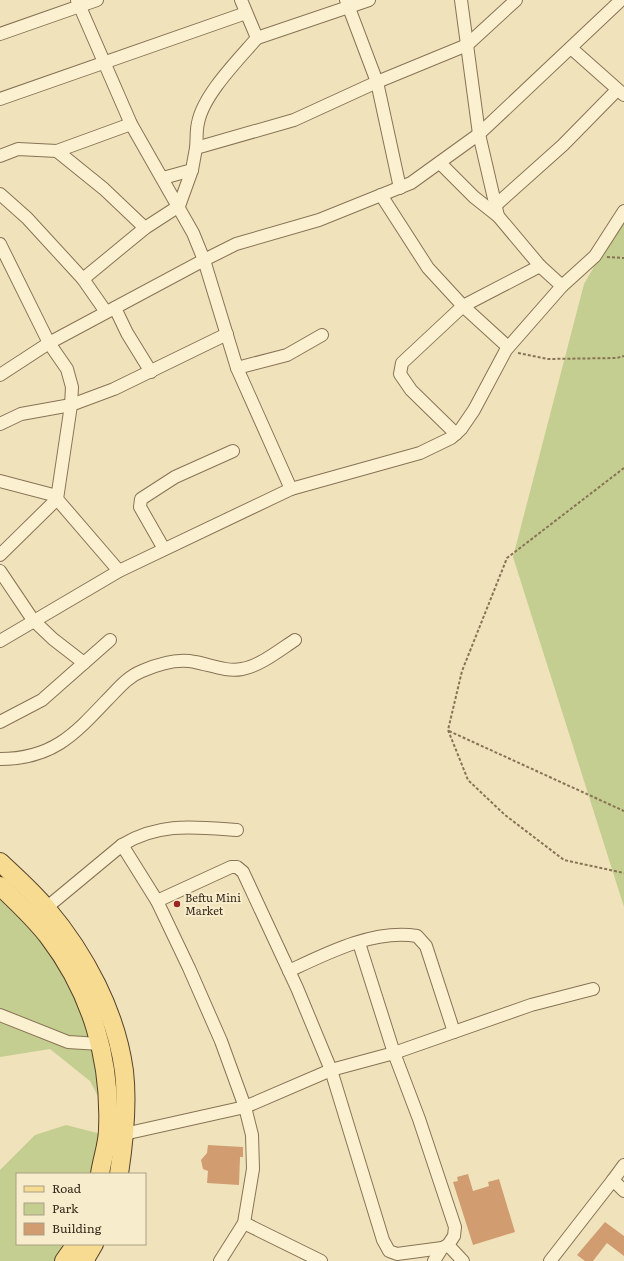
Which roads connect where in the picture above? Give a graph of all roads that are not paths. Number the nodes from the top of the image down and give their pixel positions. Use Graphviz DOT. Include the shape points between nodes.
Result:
graph roads {
  1 [pos="97,0"];
  2 [pos="241,0"];
  3 [pos="369,0"];
  4 [pos="460,0"];
  5 [pos="516,0"];
  6 [pos="78,3"];
  7 [pos="620,3"];
  8 [pos="348,4"];
  9 [pos="246,13"];
  10 [pos="0,34"];
  11 [pos="257,38"];
  12 [pos="467,45"];
  13 [pos="571,48"];
  14 [pos="103,63"];
  15 [pos="377,82"];
  16 [pos="620,93"];
  17 [pos="0,99"];
  18 [pos="131,124"];
  19 [pos="479,134"];
  20 [pos="196,148"];
  21 [pos="57,151"];
  22 [pos="0,156"];
  23 [pos="440,163"];
  24 [pos="192,170"];
  25 [pos="163,178"];
  26 [pos="400,188"];
  27 [pos="0,194"];
  28 [pos="381,196"];
  29 [pos="179,206"];
  30 [pos="497,210"];
  31 [pos="624,211"];
  32 [pos="145,228"];
  33 [pos="0,244"];
  34 [pos="204,260"];
  35 [pos="540,266"];
  36 [pos="83,279"];
  37 [pos="562,286"];
  38 [pos="463,306"];
  39 [pos="110,310"];
  40 [pos="227,334"];
  41 [pos="322,335"];
  42 [pos="49,343"];
  43 [pos="507,348"];
  44 [pos="237,368"];
  45 [pos="152,372"];
  46 [pos="0,375"];
  47 [pos="71,405"];
  48 [pos="0,424"];
  49 [pos="456,434"];
  50 [pos="233,451"];
  51 [pos="0,481"];
  52 [pos="292,489"];
  53 [pos="57,498"];
  54 [pos="164,549"];
  55 [pos="0,555"];
  56 [pos="0,571"];
  57 [pos="119,571"];
  58 [pos="33,620"];
  59 [pos="110,640"];
  60 [pos="295,640"];
  61 [pos="0,642"];
  62 [pos="84,663"];
  63 [pos="0,722"];
  64 [pos="0,759"];
  65 [pos="237,830"];
  66 [pos="122,845"];
  67 [pos="0,862"];
  68 [pos="0,886"];
  69 [pos="157,901"];
  70 [pos="40,913"];
  71 [pos="359,943"];
  72 [pos="288,971"];
  73 [pos="593,989"];
  74 [pos="0,1015"];
  75 [pos="454,1032"];
  76 [pos="100,1044"];
  77 [pos="394,1053"];
  78 [pos="331,1070"];
  79 [pos="245,1107"];
  80 [pos="116,1132"];
  81 [pos="624,1165"];
  82 [pos="100,1173"];
  83 [pos="119,1173"];
  84 [pos="613,1180"];
  85 [pos="624,1191"];
  86 [pos="244,1223"];
  87 [pos="75,1245"];
  88 [pos="93,1245"];
  89 [pos="445,1246"];
  90 [pos="557,1259"];
  91 [pos="222,1260"];
  92 [pos="64,1261"];
  93 [pos="84,1261"];
  94 [pos="321,1261"];
  95 [pos="434,1261"];
  96 [pos="463,1261"];
  1 -- 6 [label="street"];
  2 -- 9 [label="street"];
  3 -- 8 [label="street"];
  4 -- 12 [label="street"];
  5 -- 12 [label="street"];
  6 -- 10 [label="street"];
  6 -- 14 [label="street"];
  7 -- 13 [label="street"];
  8 -- 11 [label="street"];
  8 -- 15 [label="street"];
  9 -- 11 [label="street"];
  9 -- 14 [label="street"];
  11 -- 20 [label="street" via="216,87 202,112 198,123"];
  12 -- 15 [label="street"];
  12 -- 19 [label="street"];
  13 -- 16 [label="street"];
  13 -- 19 [label="street"];
  14 -- 17 [label="street"];
  14 -- 18 [label="street"];
  15 -- 20 [label="street" via="294,120"];
  15 -- 26 [label="street"];
  16 -- 30 [label="street"];
  18 -- 21 [label="street"];
  18 -- 25 [label="street"];
  19 -- 23 [label="street"];
  19 -- 30 [label="street"];
  20 -- 24 [label="street"];
  21 -- 22 [label="street" via="18,149"];
  21 -- 32 [label="street" via="104,189"];
  23 -- 26 [label="street"];
  23 -- 30 [label="street" via="474,197"];
  24 -- 25 [label="street"];
  24 -- 29 [label="street"];
  25 -- 29 [label="street"];
  26 -- 28 [label="street"];
  27 -- 36 [label="street" via="27,218"];
  28 -- 34 [label="street" via="319,220 236,244"];
  28 -- 38 [label="street" via="428,268"];
  29 -- 32 [label="street"];
  29 -- 34 [label="street"];
  30 -- 35 [label="street"];
  31 -- 37 [label="street" via="595,256"];
  32 -- 36 [label="street"];
  33 -- 42 [label="street"];
  34 -- 39 [label="street"];
  34 -- 40 [label="street"];
  35 -- 37 [label="street"];
  35 -- 38 [label="street"];
  36 -- 39 [label="street"];
  37 -- 43 [label="street"];
  38 -- 43 [label="street"];
  38 -- 49 [label="street" via="402,363 400,374 411,390"];
  39 -- 42 [label="street"];
  39 -- 45 [label="street"];
  40 -- 44 [label="street"];
  40 -- 45 [label="street"];
  41 -- 44 [label="street" via="287,355"];
  42 -- 46 [label="street"];
  42 -- 47 [label="street" via="67,369 72,387"];
  43 -- 49 [label="street" via="474,410"];
  44 -- 52 [label="street"];
  45 -- 47 [label="street"];
  47 -- 48 [label="street" via="21,414"];
  47 -- 53 [label="street"];
  49 -- 52 [label="street" via="420,453"];
  50 -- 54 [label="street" via="175,477 141,499 140,507"];
  51 -- 53 [label="street"];
  52 -- 54 [label="street"];
  53 -- 55 [label="street"];
  53 -- 57 [label="street"];
  54 -- 57 [label="street"];
  56 -- 58 [label="street"];
  57 -- 58 [label="street"];
  58 -- 61 [label="street"];
  58 -- 62 [label="street"];
  59 -- 62 [label="street"];
  60 -- 64 [label="street" via="266,659 243,669 220,669 181,661 141,671 126,680 63,742 40,753 16,759"];
  62 -- 63 [label="street" via="35,705"];
  65 -- 66 [label="street" via="196,827 153,830 136,836"];
  66 -- 69 [label="street"];
  66 -- 70 [label="street"];
  67 -- 70 [label="main road"];
  68 -- 70 [label="main road"];
  69 -- 72 [label="street" via="230,867 237,867 243,872"];
  69 -- 79 [label="street" via="221,1041"];
  70 -- 76 [label="main road" via="49,937 79,984"];
  70 -- 80 [label="main road" via="71,940 111,1020 124,1073"];
  71 -- 72 [label="street" via="345,945"];
  71 -- 75 [label="street" via="401,934 417,936 426,946"];
  71 -- 77 [label="street"];
  72 -- 78 [label="street"];
  73 -- 75 [label="street" via="531,1005"];
  74 -- 76 [label="street" via="68,1042"];
  75 -- 77 [label="street"];
  76 -- 80 [label="main road"];
  77 -- 78 [label="street"];
  77 -- 89 [label="street" via="419,1119 454,1227 454,1236"];
  78 -- 79 [label="street"];
  78 -- 89 [label="street" via="377,1225 389,1251 397,1254"];
  79 -- 80 [label="street"];
  79 -- 86 [label="street" via="252,1135 253,1169"];
  80 -- 82 [label="main road"];
  80 -- 83 [label="main road"];
  81 -- 84 [label="street"];
  84 -- 85 [label="street"];
  84 -- 90 [label="street"];
  86 -- 91 [label="street"];
  86 -- 94 [label="street"];
  87 -- 92 [label="main road"];
  88 -- 93 [label="main road"];
  89 -- 95 [label="street"];
  89 -- 96 [label="street"];
}
